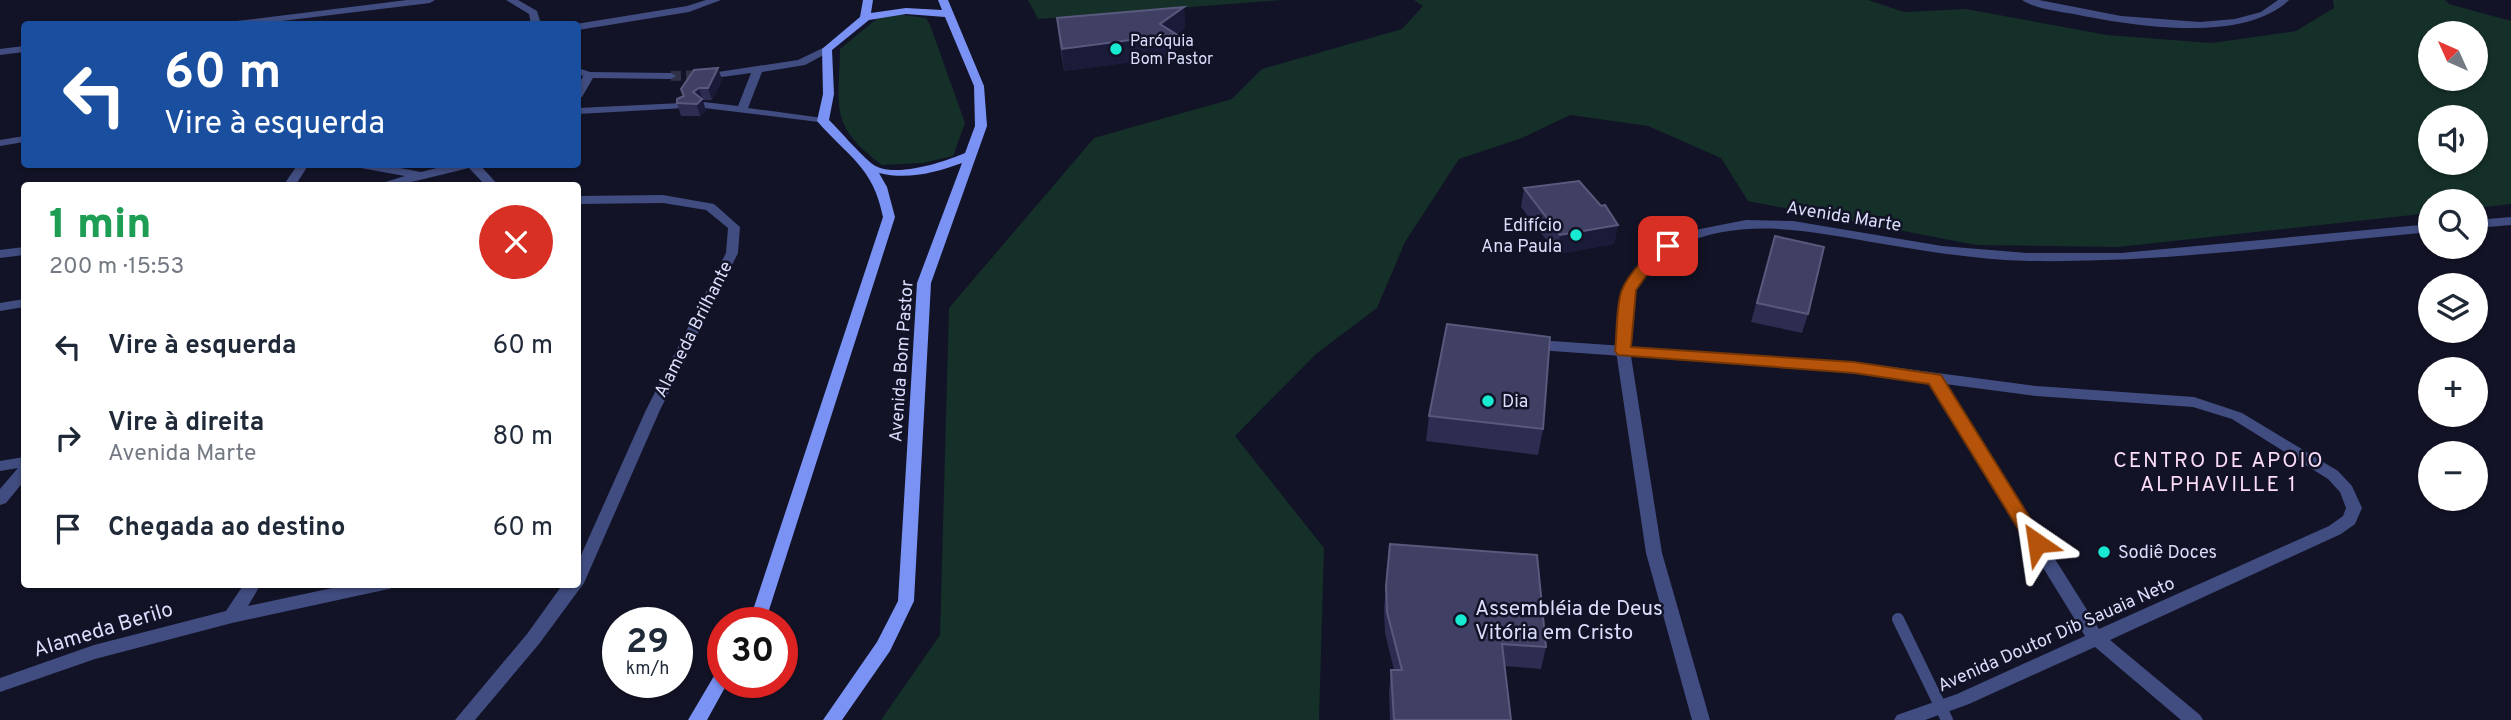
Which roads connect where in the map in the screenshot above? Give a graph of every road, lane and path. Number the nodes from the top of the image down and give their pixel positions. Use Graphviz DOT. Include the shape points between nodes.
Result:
graph roads {
  1 [pos="430,0"];
  2 [pos="511,0"];
  3 [pos="716,0"];
  4 [pos="867,0"];
  5 [pos="2027,0"];
  6 [pos="2284,0"];
  7 [pos="945,7"];
  8 [pos="865,18"];
  9 [pos="274,21"];
  10 [pos="535,21"];
  11 [pos="581,27"];
  12 [pos="21,49"];
  13 [pos="827,49"];
  14 [pos="0,52"];
  15 [pos="758,69"];
  16 [pos="584,73"];
  17 [pos="722,74"];
  18 [pos="671,76"];
  19 [pos="704,105"];
  20 [pos="681,106"];
  21 [pos="742,110"];
  22 [pos="581,111"];
  23 [pos="823,121"];
  24 [pos="21,140"];
  25 [pos="0,143"];
  26 [pos="969,156"];
  27 [pos="380,168"];
  28 [pos="454,168"];
  29 [pos="474,168"];
  30 [pos="872,168"];
  31 [pos="425,175"];
  32 [pos="395,182"];
  33 [pos="489,182"];
  34 [pos="581,200"];
  35 [pos="2511,221"];
  36 [pos="2488,223"];
  37 [pos="2418,229"];
  38 [pos="21,251"];
  39 [pos="0,254"];
  40 [pos="21,304"];
  41 [pos="0,307"];
  42 [pos="1552,346"];
  43 [pos="1623,351"];
  44 [pos="1935,379"];
  45 [pos="21,462"];
  46 [pos="0,466"];
  47 [pos="21,474"];
  48 [pos="0,499"];
  49 [pos="581,569"];
  50 [pos="250,588"];
  51 [pos="365,588"];
  52 [pos="570,588"];
  53 [pos="762,607"];
  54 [pos="232,616"];
  55 [pos="1898,620"];
  56 [pos="2095,637"];
  57 [pos="0,685"];
  58 [pos="710,698"];
  59 [pos="1944,713"];
  60 [pos="464,720"];
  61 [pos="697,720"];
  62 [pos="832,720"];
  63 [pos="1701,720"];
  64 [pos="1903,720"];
  65 [pos="2194,720"];
  1 -- 9 [label="street" via="361,14"];
  2 -- 10 [label="street" via="534,13"];
  3 -- 11 [label="street" via="689,9"];
  4 -- 8 [label="street"];
  5 -- 6 [label="street" via="2168,24 2252,17"];
  7 -- 8 [label="street" via="900,9"];
  7 -- 26 [label="street, Avenida Bom Pastor" via="982,101 981,126"];
  8 -- 13 [label="street"];
  12 -- 14 [label="street"];
  13 -- 15 [label="street" via="801,63"];
  13 -- 23 [label="street" via="830,82"];
  15 -- 17 [label="street"];
  15 -- 21 [label="street"];
  16 -- 18 [label="street"];
  19 -- 21 [label="street"];
  20 -- 22 [label="street"];
  21 -- 23 [label="street"];
  23 -- 30 [label="street, Avenida Bom Pastor"];
  24 -- 25 [label="street"];
  26 -- 30 [label="street" via="941,169 913,174"];
  26 -- 62 [label="street, Avenida Bom Pastor" via="924,283 906,601 884,646"];
  27 -- 31 [label="street"];
  28 -- 31 [label="street"];
  29 -- 33 [label="street"];
  30 -- 53 [label="street, Avenida Bom Pastor" via="886,197 889,217"];
  31 -- 32 [label="street"];
  34 -- 49 [label="street, Alameda Brilhante" via="663,199 710,207 734,227 732,253 653,410"];
  35 -- 36 [label="street"];
  37 -- 43 [label="street, Avenida Marte" via="2121,257 2027,257 1942,250 1793,225 1746,224 1704,232 1668,246 1646,266 1629,290"];
  38 -- 39 [label="street"];
  40 -- 41 [label="street"];
  42 -- 43 [label="lane"];
  43 -- 44 [label="street, Avenida Doutor Dib Sauaia Neto" via="1854,368"];
  43 -- 63 [label="street, Avenida Marte" via="1654,553"];
  44 -- 56 [label="street"];
  44 -- 56 [label="street, Avenida Doutor Dib Sauaia Neto" via="2194,402 2217,408 2333,475 2347,490 2354,508 2349,520 2335,530"];
  45 -- 46 [label="street"];
  47 -- 48 [label="street"];
  50 -- 54 [label="street"];
  51 -- 54 [label="street, Alameda Berilo"];
  52 -- 60 [label="street, Alameda Brilhante"];
  54 -- 57 [label="street, Alameda Berilo" via="94,652"];
  55 -- 59 [label="lane"];
  56 -- 59 [label="street, Avenida Doutor Dib Sauaia Neto" via="1963,699"];
  56 -- 65 [label="street"];
  58 -- 61 [label="street"];
  59 -- 64 [label="street, Avenida Doutor Dib Sauaia Neto"];
}
